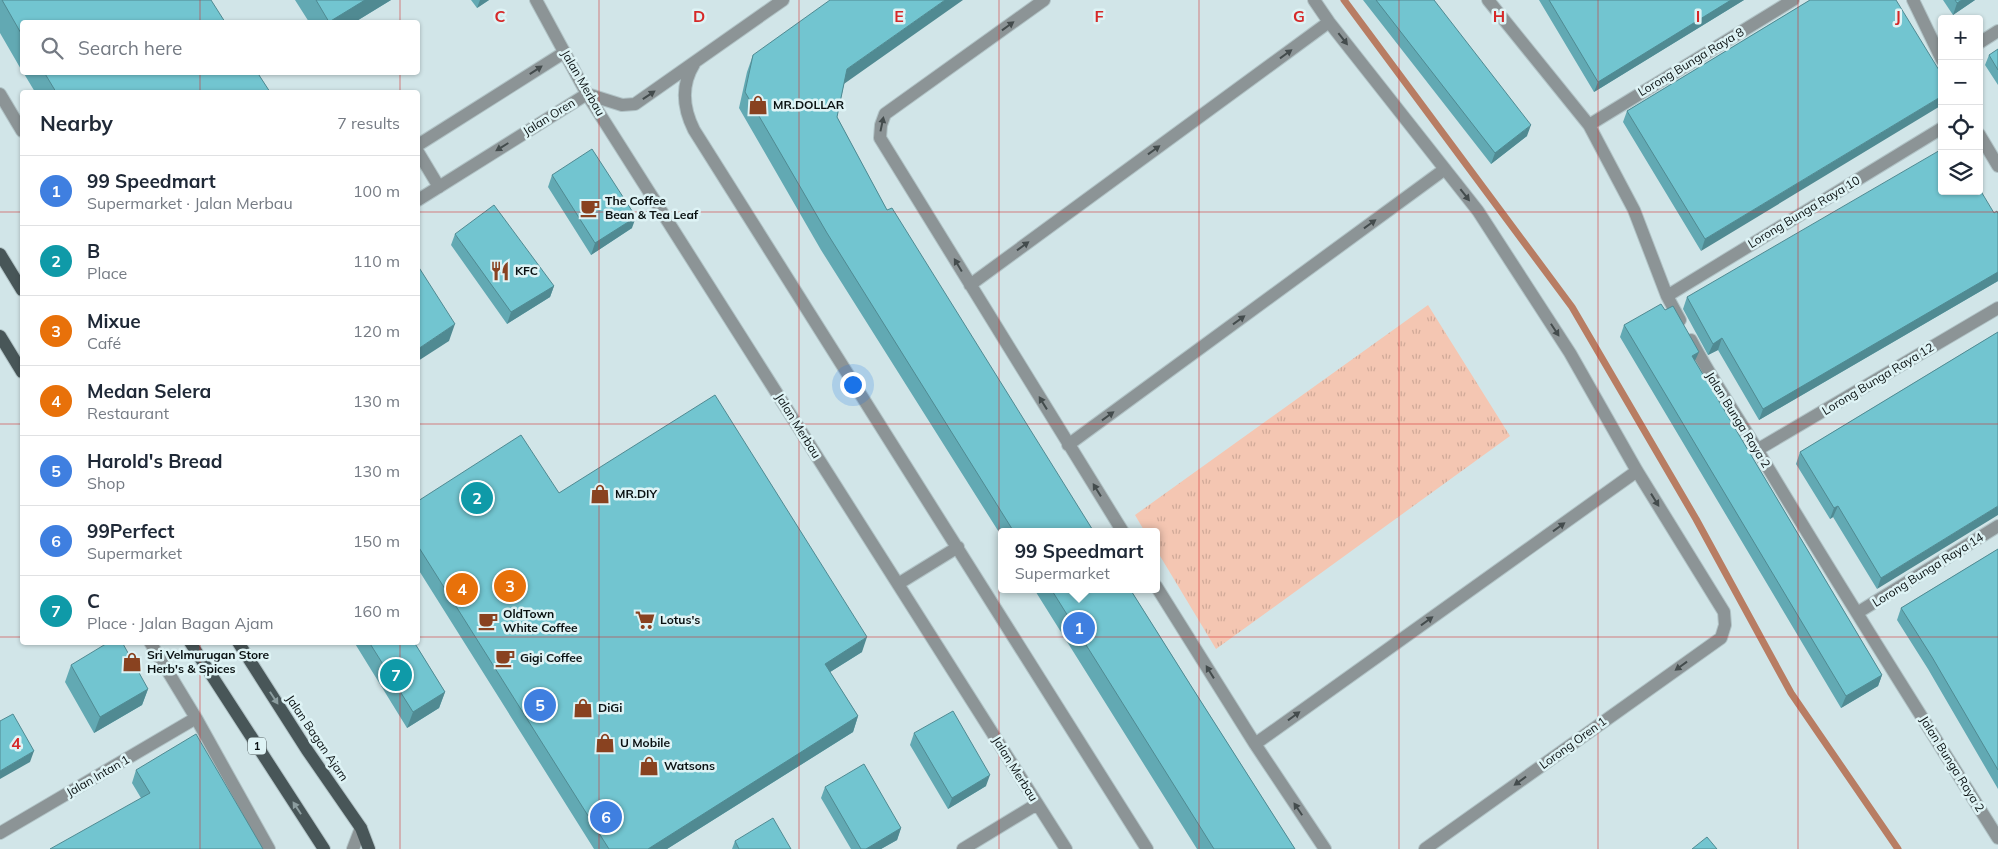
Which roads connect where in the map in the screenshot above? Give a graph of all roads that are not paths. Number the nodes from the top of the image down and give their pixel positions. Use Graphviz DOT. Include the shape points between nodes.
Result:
graph roads {
  1 [pos="536,0"];
  2 [pos="783,0"];
  3 [pos="1044,0"];
  4 [pos="1314,0"];
  5 [pos="1793,0"];
  6 [pos="1913,0"];
  7 [pos="1490,1"];
  8 [pos="1329,22"];
  9 [pos="1998,31"];
  10 [pos="1983,40"];
  11 [pos="565,52"];
  12 [pos="1938,52"];
  13 [pos="694,64"];
  14 [pos="0,94"];
  15 [pos="587,94"];
  16 [pos="1589,125"];
  17 [pos="20,128"];
  18 [pos="1938,130"];
  19 [pos="1983,141"];
  20 [pos="420,144"];
  21 [pos="420,155"];
  22 [pos="1998,166"];
  23 [pos="1445,169"];
  24 [pos="439,187"];
  25 [pos="420,199"];
  26 [pos="0,254"];
  27 [pos="970,285"];
  28 [pos="20,287"];
  29 [pos="1667,296"];
  30 [pos="1998,308"];
  31 [pos="0,336"];
  32 [pos="20,369"];
  33 [pos="1068,445"];
  34 [pos="1757,450"];
  35 [pos="1637,471"];
  36 [pos="1998,527"];
  37 [pos="1120,528"];
  38 [pos="958,547"];
  39 [pos="898,584"];
  40 [pos="1160,592"];
  41 [pos="1857,614"];
  42 [pos="152,645"];
  43 [pos="192,645"];
  44 [pos="240,645"];
  45 [pos="196,718"];
  46 [pos="1255,744"];
  47 [pos="1037,804"];
  48 [pos="361,828"];
  49 [pos="0,833"];
  50 [pos="1998,838"];
  51 [pos="268,849"];
  52 [pos="324,849"];
  53 [pos="352,849"];
  54 [pos="370,849"];
  55 [pos="963,849"];
  56 [pos="1066,849"];
  57 [pos="1147,849"];
  58 [pos="1326,849"];
  59 [pos="1425,849"];
  1 -- 11 [label="street, Jalan Merbau"];
  2 -- 13 [label="street, Jalan Oren"];
  27 -- 3 [label="street, one-way" via="880,138 881,125 885,114"];
  4 -- 8 [label="street"];
  5 -- 16 [label="street, Lorong Bunga Raya 8"];
  6 -- 12 [label="street"];
  7 -- 16 [label="street, Jalan Bunga Raya 2"];
  8 -- 23 [label="street, one-way"];
  27 -- 8 [label="street, one-way"];
  9 -- 10 [label="street"];
  11 -- 15 [label="street, Jalan Merbau"];
  20 -- 11 [label="street, one-way"];
  15 -- 13 [label="street, Jalan Oren, one-way" via="622,105 635,104"];
  13 -- 38 [label="street" via="687,76 685,89 687,113 694,130"];
  14 -- 17 [label="street"];
  15 -- 24 [label="street, Jalan Oren, one-way"];
  15 -- 39 [label="street, Jalan Merbau"];
  16 -- 29 [label="street, Jalan Bunga Raya 2" via="1634,210"];
  18 -- 29 [label="street, Lorong Bunga Raya 10"];
  19 -- 22 [label="street"];
  21 -- 24 [label="street"];
  33 -- 23 [label="street, one-way"];
  23 -- 35 [label="street, one-way" via="1478,211 1570,352"];
  24 -- 25 [label="street, Jalan Oren"];
  26 -- 28 [label="main road"];
  33 -- 27 [label="street, one-way"];
  29 -- 34 [label="street, Jalan Bunga Raya 2" via="1711,377"];
  30 -- 34 [label="street, Lorong Bunga Raya 12"];
  31 -- 32 [label="main road"];
  37 -- 33 [label="street, one-way"];
  34 -- 41 [label="street, Jalan Bunga Raya 2"];
  46 -- 35 [label="street, one-way"];
  35 -- 59 [label="street, Lorong Oren 1, one-way" via="1724,612 1725,625 1720,638"];
  36 -- 41 [label="street, Lorong Bunga Raya 14"];
  38 -- 39 [label="street"];
  38 -- 57 [label="street"];
  39 -- 47 [label="street, Jalan Merbau"];
  46 -- 40 [label="street, one-way"];
  41 -- 50 [label="street, Jalan Bunga Raya 2"];
  42 -- 45 [label="street"];
  52 -- 43 [label="main road, 1, one-way"];
  44 -- 48 [label="main road, Jalan Bagan Ajam, one-way"];
  45 -- 49 [label="street, Jalan Intan 1"];
  45 -- 51 [label="street"];
  58 -- 46 [label="street, one-way"];
  47 -- 55 [label="street"];
  47 -- 56 [label="street, Jalan Merbau"];
  48 -- 53 [label="street"];
  48 -- 54 [label="main road, Jalan Bagan Ajam"];
}
